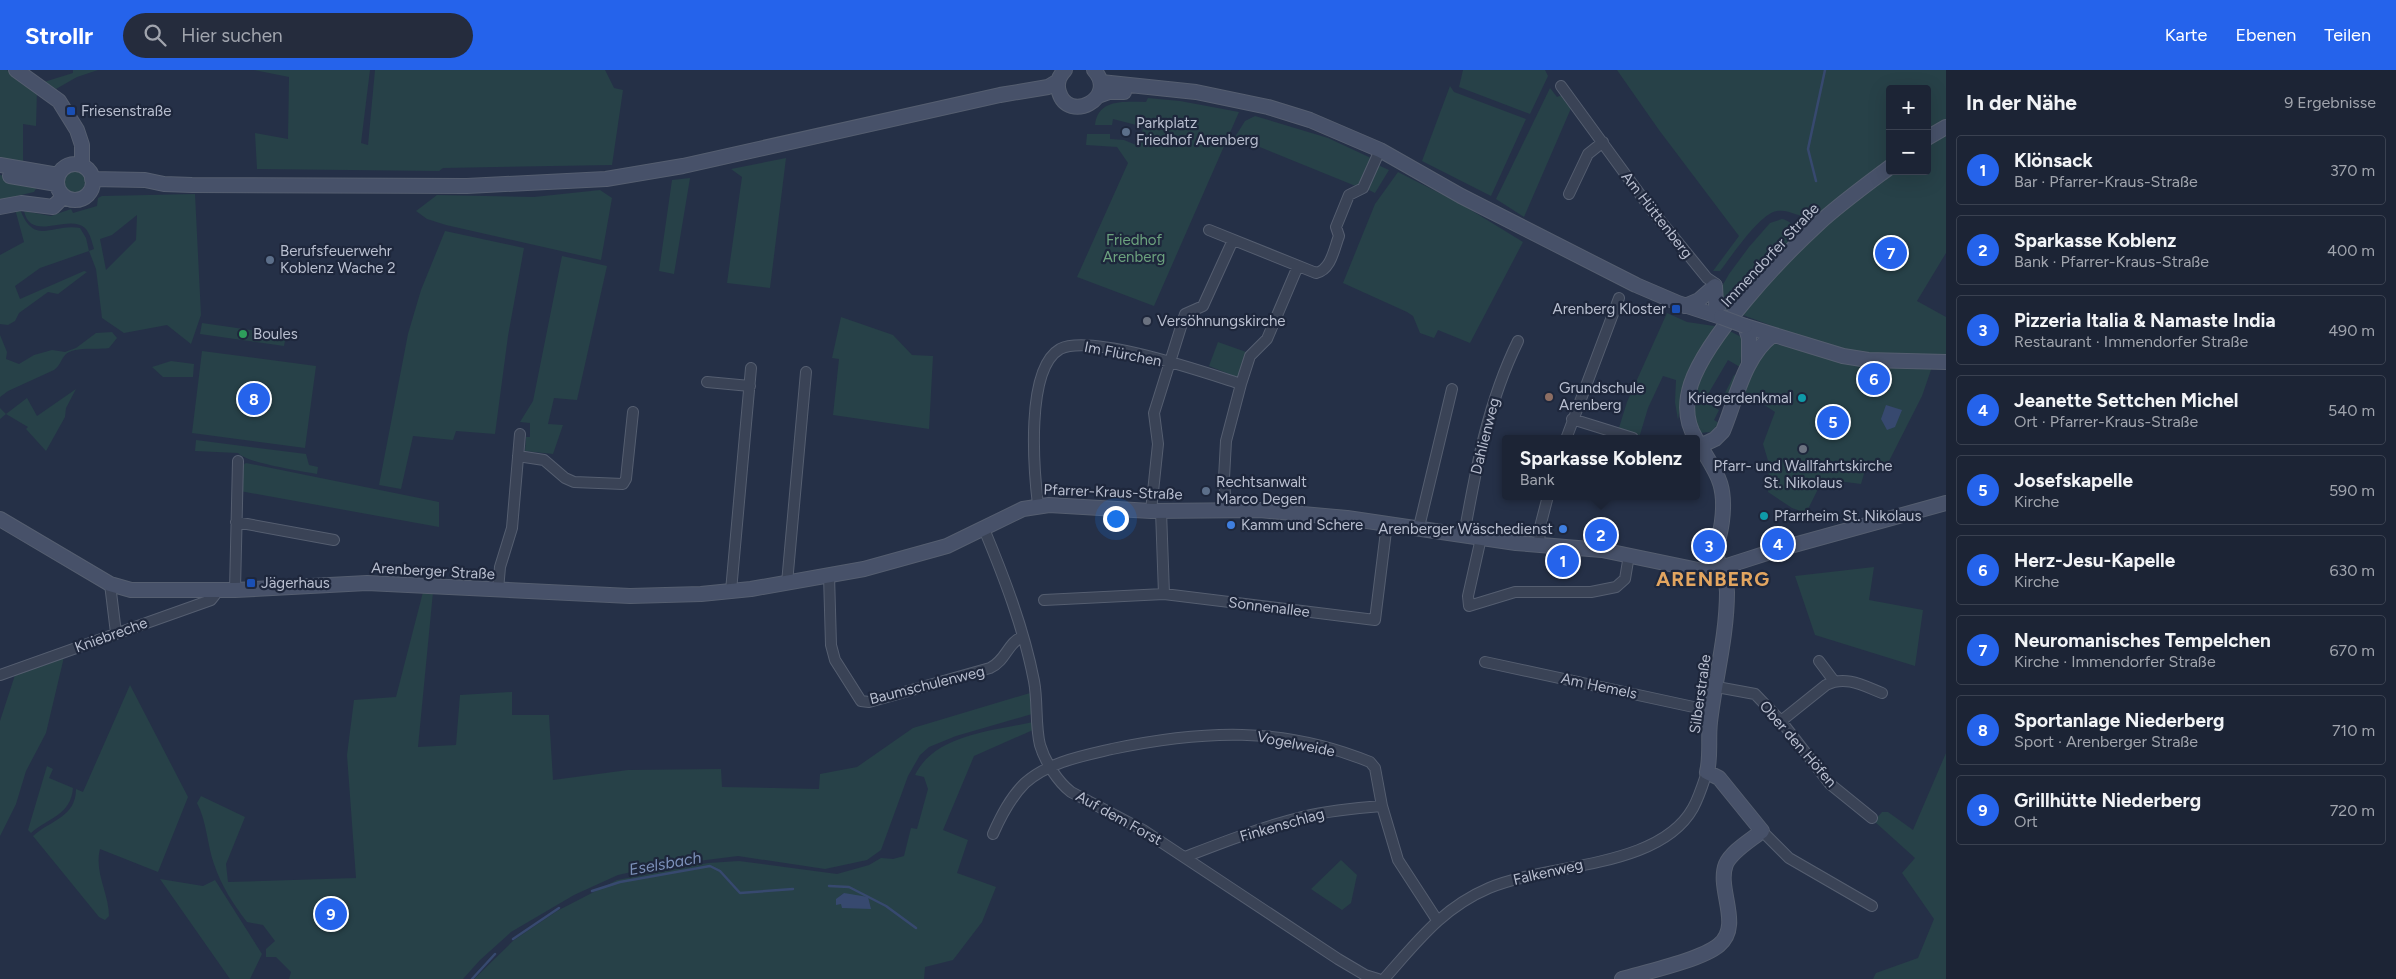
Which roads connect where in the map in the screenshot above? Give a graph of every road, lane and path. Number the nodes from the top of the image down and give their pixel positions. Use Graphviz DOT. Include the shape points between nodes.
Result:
graph roads {
  1 [pos="16,70"];
  2 [pos="1062,73"];
  3 [pos="1098,83"];
  4 [pos="1562,86"];
  5 [pos="1060,96"];
  6 [pos="989,99"];
  7 [pos="1946,127"];
  8 [pos="1931,136"];
  9 [pos="1603,142"];
  10 [pos="1378,153"];
  11 [pos="0,165"];
  12 [pos="76,165"];
  13 [pos="1886,170"];
  14 [pos="0,172"];
  15 [pos="57,180"];
  16 [pos="92,183"];
  17 [pos="1570,194"];
  18 [pos="64,196"];
  19 [pos="0,207"];
  20 [pos="1210,230"];
  21 [pos="1233,240"];
  22 [pos="1298,266"];
  23 [pos="1716,284"];
  24 [pos="1620,298"];
  25 [pos="1685,306"];
  26 [pos="1721,318"];
  27 [pos="1745,326"];
  28 [pos="1773,335"];
  29 [pos="1518,341"];
  30 [pos="1946,362"];
  31 [pos="1169,363"];
  32 [pos="752,368"];
  33 [pos="1748,368"];
  34 [pos="806,372"];
  35 [pos="706,382"];
  36 [pos="1241,384"];
  37 [pos="750,386"];
  38 [pos="1452,389"];
  39 [pos="633,412"];
  40 [pos="1572,419"];
  41 [pos="520,434"];
  42 [pos="1567,435"];
  43 [pos="1623,435"];
  44 [pos="1694,435"];
  45 [pos="1700,441"];
  46 [pos="1700,446"];
  47 [pos="518,456"];
  48 [pos="238,460"];
  49 [pos="1547,500"];
  50 [pos="1946,503"];
  51 [pos="1038,505"];
  52 [pos="1226,510"];
  53 [pos="1156,511"];
  54 [pos="0,518"];
  55 [pos="236,522"];
  56 [pos="1386,523"];
  57 [pos="1419,527"];
  58 [pos="984,529"];
  59 [pos="1464,535"];
  60 [pos="1481,538"];
  61 [pos="334,540"];
  62 [pos="1539,546"];
  63 [pos="1630,555"];
  64 [pos="1721,569"];
  65 [pos="829,575"];
  66 [pos="787,583"];
  67 [pos="110,584"];
  68 [pos="215,590"];
  69 [pos="235,590"];
  70 [pos="498,590"];
  71 [pos="731,591"];
  72 [pos="1164,594"];
  73 [pos="630,596"];
  74 [pos="1044,600"];
  75 [pos="116,633"];
  76 [pos="1022,637"];
  77 [pos="1820,661"];
  78 [pos="1485,662"];
  79 [pos="0,675"];
  80 [pos="1834,681"];
  81 [pos="1717,687"];
  82 [pos="1882,694"];
  83 [pos="1712,710"];
  84 [pos="1781,721"];
  85 [pos="1050,766"];
  86 [pos="1707,772"];
  87 [pos="1382,806"];
  88 [pos="1872,818"];
  89 [pos="1762,831"];
  90 [pos="993,834"];
  91 [pos="1185,857"];
  92 [pos="1872,906"];
  93 [pos="1437,920"];
  94 [pos="1378,979"];
  95 [pos="1384,979"];
  96 [pos="1622,979"];
  1 -- 12 [label="street" via="59,101 77,130 82,145"];
  2 -- 5 [label="street"];
  2 -- 6 [label="street" via="1048,87"];
  3 -- 5 [label="street" via="1089,105 1078,107 1066,103"];
  3 -- 10 [label="street" via="1183,90 1268,107 1310,120"];
  4 -- 9 [label="street, Am Hüttenberg"];
  5 -- 6 [label="street"];
  6 -- 16 [label="street" via="606,180 467,186 164,184 145,188"];
  7 -- 8 [label="street"];
  9 -- 17 [label="street" via="1588,154"];
  9 -- 23 [label="street, Am Hüttenberg" via="1650,208 1707,278"];
  10 -- 22 [label="street" via="1363,188 1349,195 1336,227 1339,236 1328,265 1316,273"];
  10 -- 25 [label="street" via="1591,263"];
  11 -- 15 [label="street"];
  12 -- 15 [label="street" via="63,168"];
  12 -- 16 [label="street" via="89,171"];
  13 -- 44 [label="street, Immendorfer Straße" via="1826,218 1740,307 1694,377 1687,401 1688,423"];
  14 -- 15 [label="street" via="10,176"];
  15 -- 18 [label="street"];
  16 -- 18 [label="street" via="86,195 78,199"];
  18 -- 19 [label="street" via="53,207 21,203"];
  20 -- 21 [label="street"];
  21 -- 22 [label="street"];
  21 -- 31 [label="street, Im Flürchen" via="1203,306 1185,314"];
  22 -- 36 [label="street" via="1267,338 1250,356"];
  24 -- 40 [label="street"];
  25 -- 26 [label="street"];
  25 -- 26 [label="street" via="1699,300 1715,286"];
  26 -- 27 [label="street, bridge"];
  27 -- 28 [label="street"];
  27 -- 33 [label="street" via="1750,344"];
  28 -- 30 [label="street" via="1850,358"];
  28 -- 33 [label="street" via="1761,346"];
  29 -- 59 [label="street, Dahlienweg" via="1501,376 1483,436"];
  31 -- 36 [label="street, Im Flürchen"];
  31 -- 51 [label="street, Im Flürchen" via="1088,346 1067,347 1051,357 1044,372 1034,429"];
  31 -- 53 [label="street, Im Flürchen" via="1154,412 1158,444"];
  32 -- 37 [label="street"];
  33 -- 45 [label="street" via="1722,431 1715,439"];
  34 -- 66 [label="street"];
  35 -- 37 [label="street"];
  36 -- 52 [label="street" via="1226,441"];
  37 -- 71 [label="street"];
  38 -- 57 [label="street"];
  39 -- 47 [label="street" via="623,484 574,482 544,460"];
  40 -- 42 [label="street"];
  40 -- 43 [label="street"];
  41 -- 47 [label="street"];
  46 -- 64 [label="street, Immendorfer Straße" via="1723,489 1717,555"];
  47 -- 70 [label="street" via="512,528 500,567"];
  48 -- 55 [label="street"];
  49 -- 62 [label="street"];
  50 -- 64 [label="street, Pfarrer-Kraus-Straße"];
  51 -- 53 [label="street, Pfarrer-Kraus-Straße" via="1072,504"];
  51 -- 58 [label="street, Pfarrer-Kraus-Straße" via="1015,512"];
  52 -- 53 [label="street, Pfarrer-Kraus-Straße"];
  52 -- 56 [label="street, Pfarrer-Kraus-Straße" via="1290,512"];
  53 -- 72 [label="street"];
  54 -- 67 [label="street, Arenberger Straße"];
  55 -- 61 [label="street"];
  55 -- 69 [label="street"];
  56 -- 57 [label="street, Pfarrer-Kraus-Straße"];
  56 -- 72 [label="street, Sonnenallee" via="1375,620"];
  57 -- 59 [label="street, Pfarrer-Kraus-Straße"];
  58 -- 65 [label="street, Pfarrer-Kraus-Straße" via="936,550"];
  58 -- 76 [label="street, Auf dem Forst"];
  59 -- 60 [label="street, Pfarrer-Kraus-Straße"];
  60 -- 62 [label="street, Pfarrer-Kraus-Straße"];
  60 -- 63 [label="street" via="1468,596 1469,606 1515,592 1610,589 1624,582"];
  62 -- 63 [label="street, Pfarrer-Kraus-Straße" via="1587,548"];
  63 -- 64 [label="street, Pfarrer-Kraus-Straße" via="1697,571"];
  64 -- 81 [label="street, Silberstraße" via="1727,585 1727,600"];
  65 -- 66 [label="street, Pfarrer-Kraus-Straße"];
  65 -- 76 [label="street, Baumschulenweg" via="831,645 835,660 861,701 869,702 990,668 1005,657 1014,641"];
  66 -- 71 [label="street, Pfarrer-Kraus-Straße"];
  67 -- 68 [label="street, Arenberger Straße" via="140,591"];
  67 -- 75 [label="street"];
  68 -- 69 [label="street, Arenberger Straße"];
  68 -- 75 [label="street, Kniebreche" via="211,600"];
  69 -- 70 [label="street, Arenberger Straße" via="367,583"];
  70 -- 73 [label="street, Arenberger Straße"];
  71 -- 73 [label="street, Pfarrer-Kraus-Straße"];
  72 -- 74 [label="street, Sonnenallee"];
  75 -- 79 [label="street, Kniebreche"];
  76 -- 85 [label="street, Auf dem Forst" via="1034,681 1040,745"];
  77 -- 80 [label="street"];
  78 -- 83 [label="street, Am Hemels"];
  80 -- 82 [label="street" via="1850,681"];
  80 -- 84 [label="street"];
  81 -- 83 [label="street, Silberstraße"];
  81 -- 84 [label="street, Ober den Höfen" via="1755,694"];
  83 -- 86 [label="street, Silberstraße"];
  84 -- 88 [label="street, Ober den Höfen" via="1830,784"];
  85 -- 87 [label="street, Vogelweide" via="1090,754 1187,736 1232,733 1272,736 1370,762 1375,768"];
  85 -- 90 [label="street" via="1014,796"];
  85 -- 91 [label="street, Auf dem Forst" via="1062,785 1072,792"];
  86 -- 89 [label="street" via="1719,778"];
  86 -- 93 [label="street, Falkenweg" via="1693,808 1664,838 1614,858 1527,875 1489,888 1453,907"];
  87 -- 91 [label="street, Finkenschlag" via="1303,817"];
  87 -- 93 [label="street, Vogelweide" via="1398,860"];
  89 -- 92 [label="street" via="1789,858"];
  89 -- 96 [label="street" via="1727,863 1729,917 1724,940 1702,954"];
  91 -- 94 [label="street, Auf dem Forst" via="1338,958 1365,975"];
  93 -- 95 [label="street, Falkenweg"];
}
